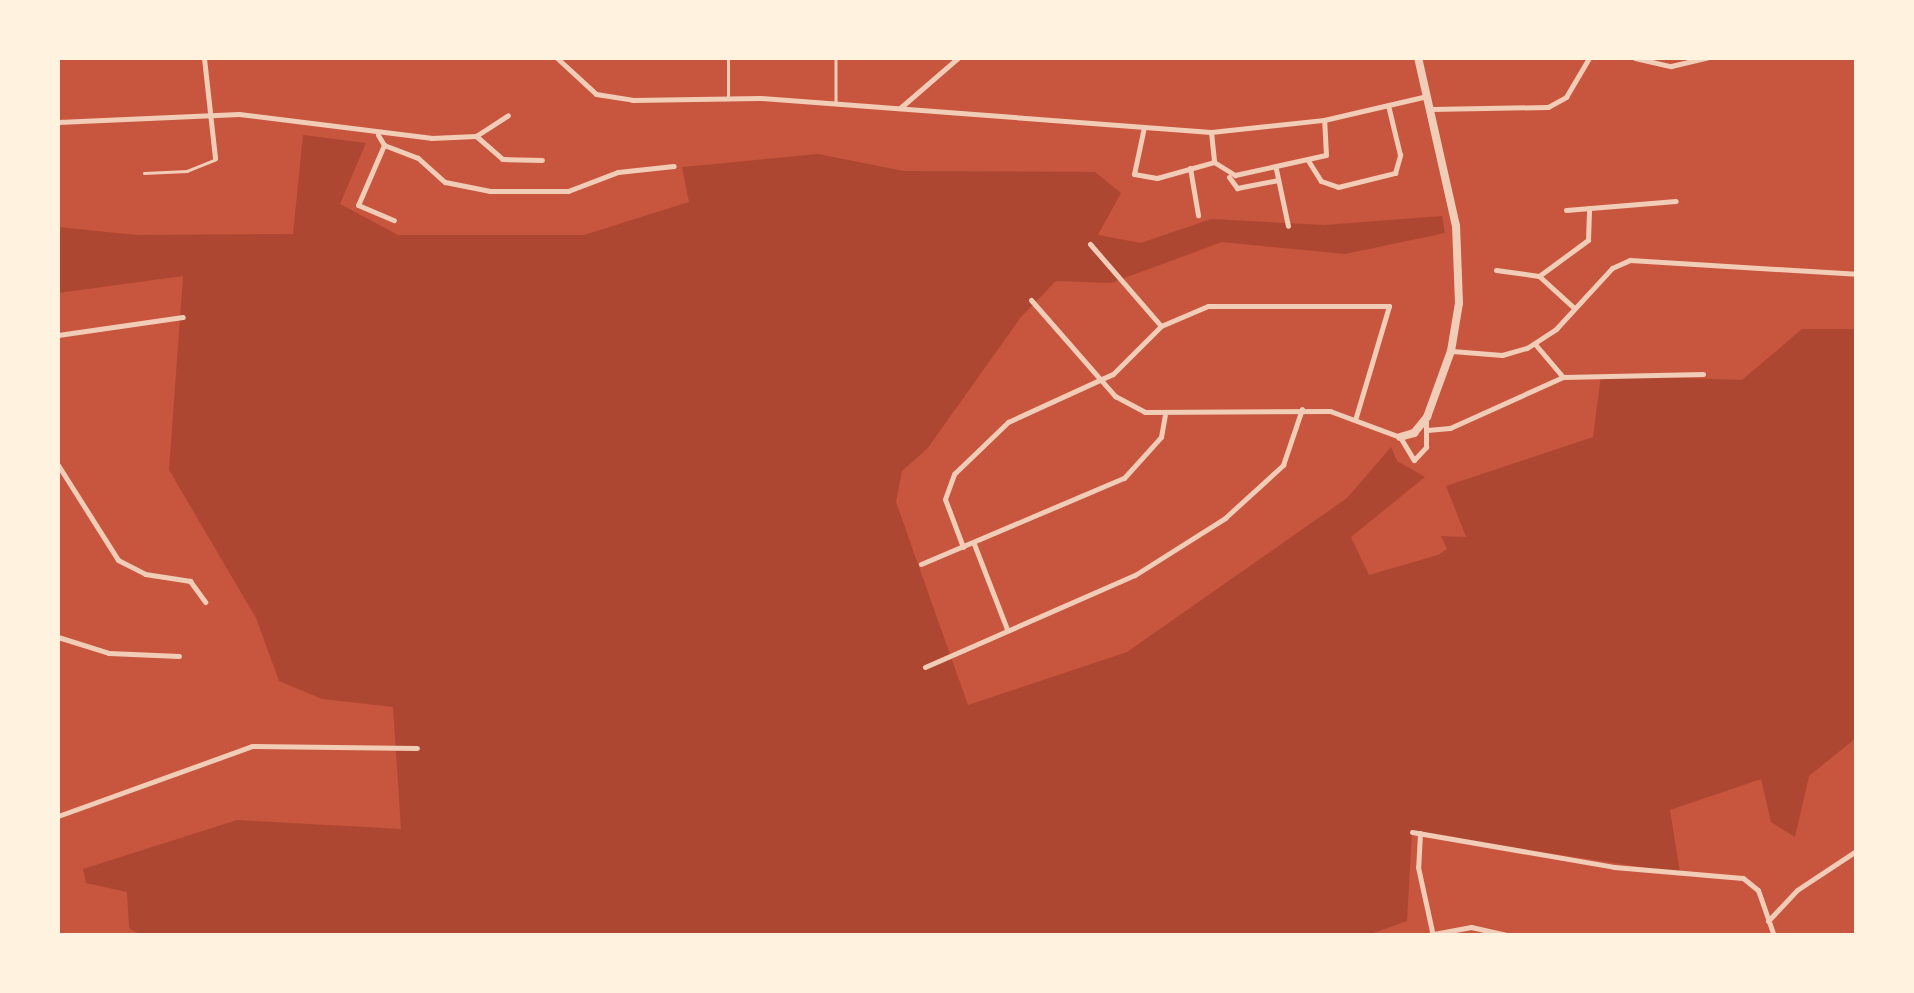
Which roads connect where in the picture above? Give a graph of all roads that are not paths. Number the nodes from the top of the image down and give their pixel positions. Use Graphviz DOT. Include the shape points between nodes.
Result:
graph roads {
  1 [pos="204,58"];
  2 [pos="556,58"];
  3 [pos="728,58"];
  4 [pos="836,58"];
  5 [pos="958,58"];
  6 [pos="1418,58"];
  7 [pos="1589,58"];
  8 [pos="1635,58"];
  9 [pos="1707,58"];
  10 [pos="728,96"];
  11 [pos="1428,96"];
  12 [pos="836,104"];
  13 [pos="1388,105"];
  14 [pos="898,109"];
  15 [pos="1430,109"];
  16 [pos="208,114"];
  17 [pos="508,116"];
  18 [pos="1324,120"];
  19 [pos="58,122"];
  20 [pos="1144,126"];
  21 [pos="1211,132"];
  22 [pos="378,135"];
  23 [pos="476,136"];
  24 [pos="384,145"];
  25 [pos="215,158"];
  26 [pos="542,160"];
  27 [pos="1214,162"];
  28 [pos="1309,162"];
  29 [pos="674,166"];
  30 [pos="1190,168"];
  31 [pos="1276,169"];
  32 [pos="144,173"];
  33 [pos="1228,175"];
  34 [pos="1278,180"];
  35 [pos="1676,201"];
  36 [pos="1589,208"];
  37 [pos="1566,210"];
  38 [pos="1198,215"];
  39 [pos="394,220"];
  40 [pos="1288,226"];
  41 [pos="1090,244"];
  42 [pos="1496,270"];
  43 [pos="1856,274"];
  44 [pos="1539,276"];
  45 [pos="1031,300"];
  46 [pos="1574,308"];
  47 [pos="183,317"];
  48 [pos="1162,326"];
  49 [pos="58,335"];
  50 [pos="1535,344"];
  51 [pos="1451,351"];
  52 [pos="1703,374"];
  53 [pos="1563,378"];
  54 [pos="1101,380"];
  55 [pos="1302,410"];
  56 [pos="1164,415"];
  57 [pos="1356,417"];
  58 [pos="1427,417"];
  59 [pos="1427,430"];
  60 [pos="1400,437"];
  61 [pos="58,465"];
  62 [pos="974,544"];
  63 [pos="964,548"];
  64 [pos="920,564"];
  65 [pos="205,602"];
  66 [pos="1007,629"];
  67 [pos="58,636"];
  68 [pos="179,656"];
  69 [pos="925,666"];
  70 [pos="416,748"];
  71 [pos="58,816"];
  72 [pos="1412,832"];
  73 [pos="1420,833"];
  74 [pos="1856,851"];
  75 [pos="1768,921"];
  76 [pos="1433,935"];
  77 [pos="368,936"];
  78 [pos="390,936"];
  79 [pos="1423,936"];
  80 [pos="1512,936"];
  81 [pos="1774,936"];
  1 -- 16 [label="street"];
  2 -- 10 [label="street" via="582,85 614,98"];
  3 -- 10 [label="lane"];
  4 -- 12 [label="lane"];
  5 -- 14 [label="street"];
  6 -- 11 [label="street"];
  7 -- 15 [label="street" via="1566,97 1548,107"];
  8 -- 9 [label="street" via="1671,66"];
  10 -- 12 [label="street"];
  11 -- 13 [label="street"];
  11 -- 15 [label="street"];
  12 -- 14 [label="street"];
  13 -- 18 [label="street"];
  13 -- 28 [label="street" via="1398,171 1338,187 1322,181"];
  14 -- 20 [label="street"];
  15 -- 51 [label="street" via="1459,250"];
  16 -- 19 [label="street"];
  16 -- 22 [label="street"];
  16 -- 25 [label="street"];
  17 -- 23 [label="street"];
  18 -- 21 [label="street"];
  18 -- 28 [label="street" via="1329,150"];
  20 -- 21 [label="street"];
  20 -- 30 [label="street" via="1134,174 1157,178"];
  21 -- 27 [label="street"];
  22 -- 23 [label="street"];
  22 -- 24 [label="street"];
  23 -- 26 [label="street" via="502,159"];
  24 -- 29 [label="street" via="418,158 444,182 490,191 568,190 618,172"];
  24 -- 39 [label="street" via="358,205 364,213"];
  25 -- 32 [label="lane" via="187,170"];
  27 -- 30 [label="street"];
  27 -- 33 [label="street"];
  28 -- 31 [label="street"];
  30 -- 38 [label="street"];
  31 -- 33 [label="street"];
  31 -- 34 [label="street"];
  33 -- 34 [label="street" via="1237,188"];
  34 -- 40 [label="street"];
  35 -- 36 [label="street"];
  36 -- 37 [label="street"];
  36 -- 44 [label="street" via="1588,240"];
  41 -- 48 [label="street"];
  42 -- 44 [label="street"];
  43 -- 46 [label="street" via="1630,260 1612,268"];
  44 -- 46 [label="street"];
  45 -- 54 [label="street"];
  46 -- 50 [label="street"];
  47 -- 49 [label="street"];
  48 -- 54 [label="street"];
  48 -- 57 [label="street" via="1228,304 1388,306"];
  50 -- 51 [label="street" via="1502,356"];
  50 -- 53 [label="street"];
  51 -- 58 [label="street"];
  52 -- 53 [label="street"];
  53 -- 59 [label="street" via="1450,428"];
  54 -- 56 [label="street" via="1128,405"];
  54 -- 63 [label="street" via="1008,422 954,474 945,499"];
  55 -- 56 [label="street"];
  55 -- 57 [label="street"];
  55 -- 66 [label="street" via="1282,465 1226,518 1134,575"];
  56 -- 62 [label="street" via="1161,437 1124,478"];
  57 -- 60 [label="street"];
  58 -- 59 [label="street"];
  58 -- 60 [label="street" via="1414,433"];
  59 -- 60 [label="street" via="1418,459 1405,453"];
  61 -- 65 [label="street" via="118,560 145,574 190,582"];
  62 -- 63 [label="street"];
  62 -- 66 [label="street"];
  63 -- 64 [label="street"];
  66 -- 69 [label="street"];
  67 -- 68 [label="street" via="109,653"];
  70 -- 71 [label="street" via="252,746"];
  72 -- 73 [label="street"];
  73 -- 75 [label="street" via="1614,867 1743,878 1754,884"];
  73 -- 76 [label="street" via="1418,866"];
  74 -- 75 [label="street" via="1797,890"];
  75 -- 81 [label="street"];
  76 -- 79 [label="street"];
  76 -- 80 [label="street" via="1472,926"];
  77 -- 78 [label="street"];
}
